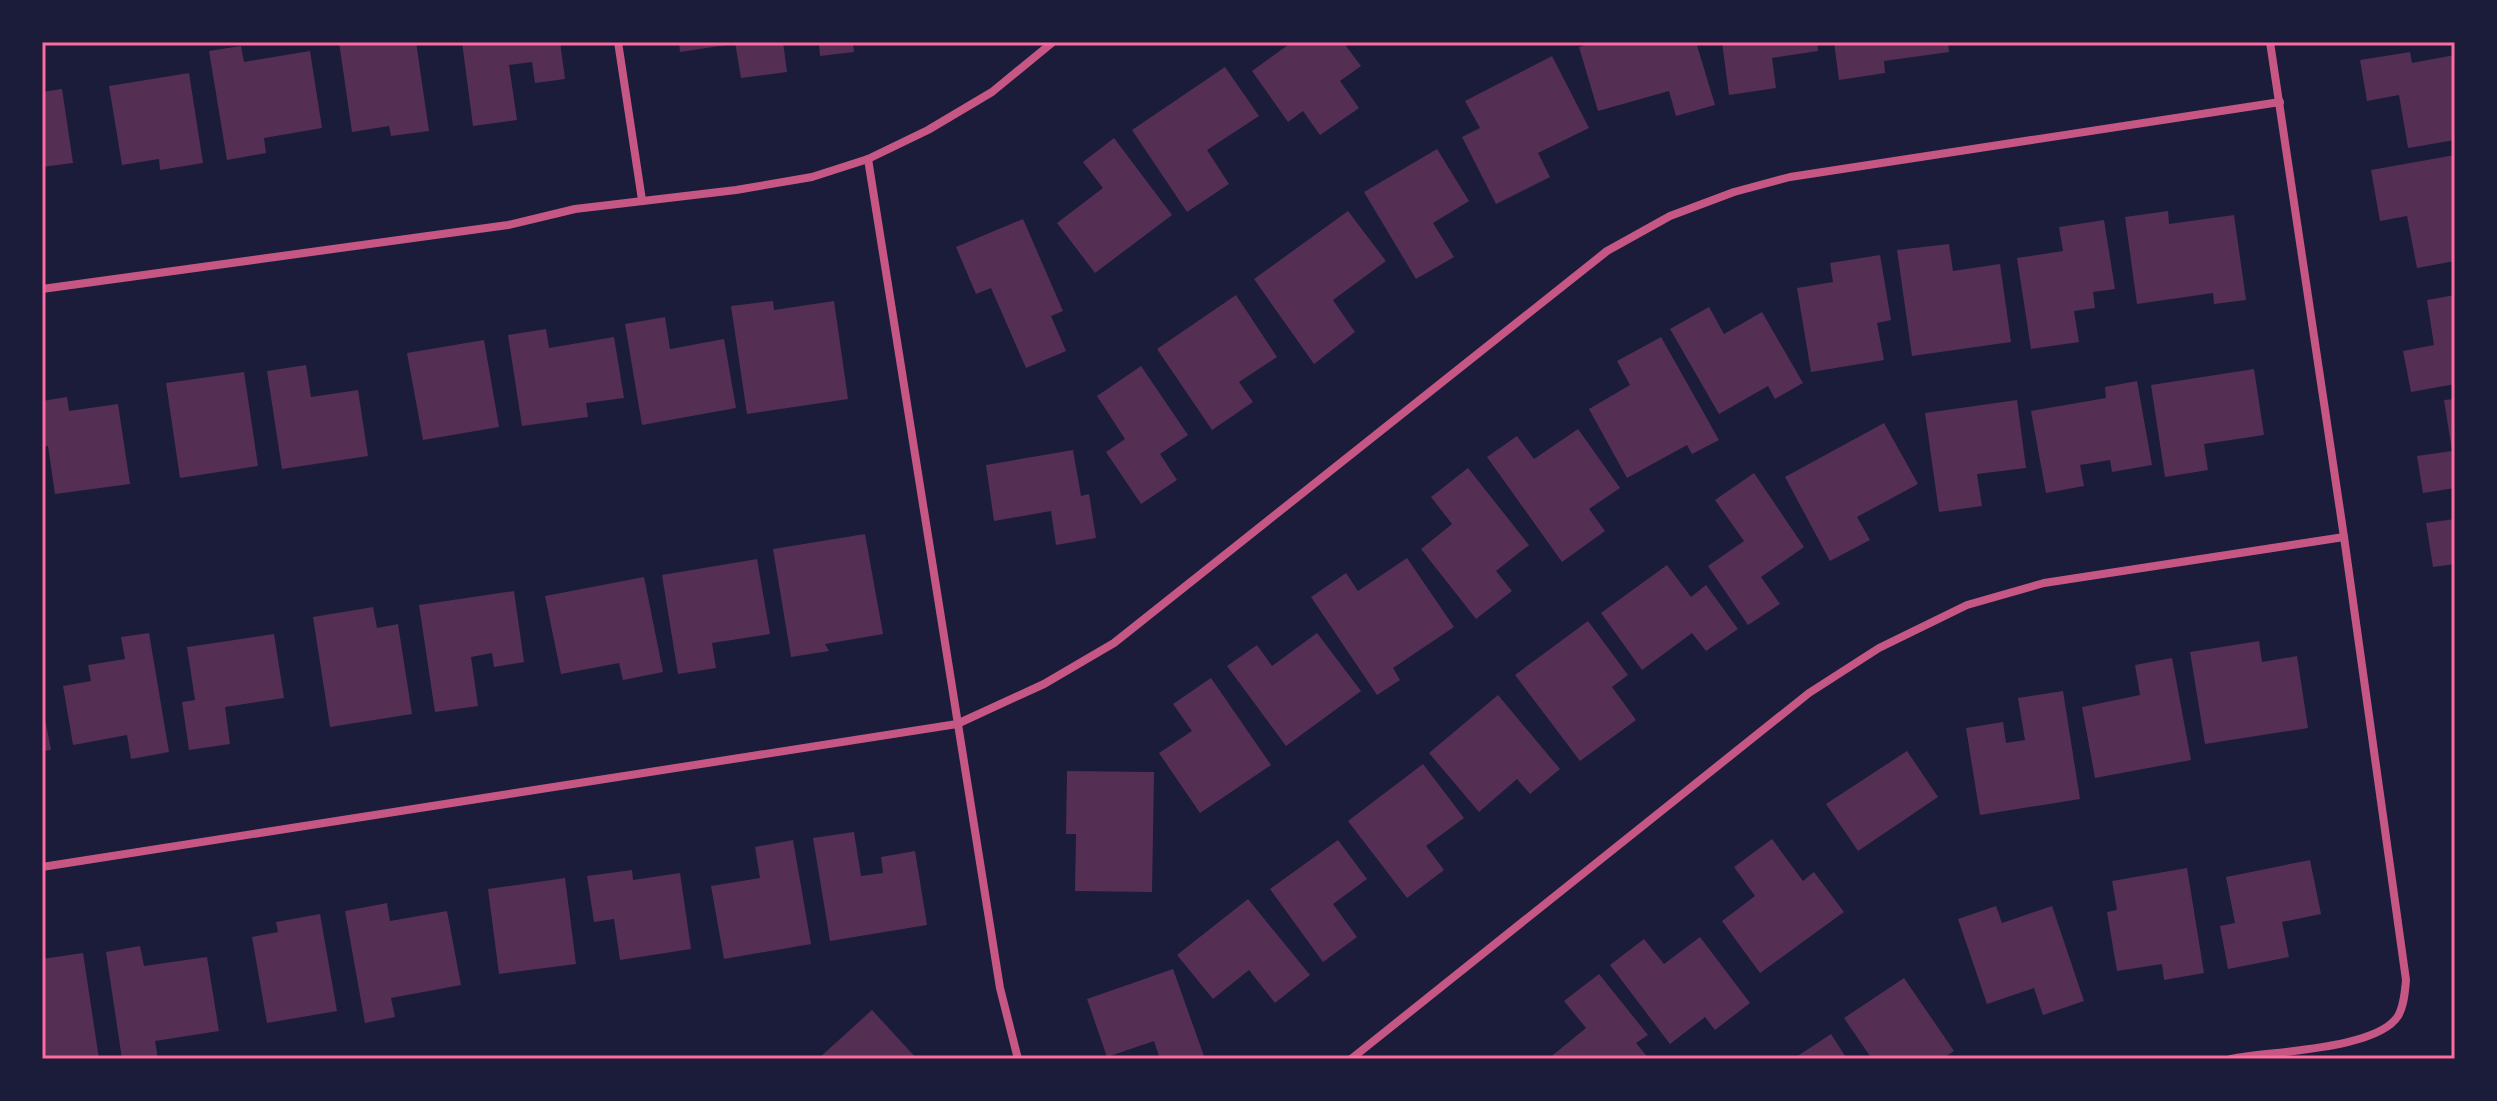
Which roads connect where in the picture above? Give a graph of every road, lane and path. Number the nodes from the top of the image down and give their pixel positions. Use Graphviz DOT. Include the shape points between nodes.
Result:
graph roads {
  1 [pos="618,42"];
  2 [pos="1053,42"];
  3 [pos="2270,42"];
  4 [pos="2280,102"];
  5 [pos="868,159"];
  6 [pos="642,200"];
  7 [pos="42,289"];
  8 [pos="2344,537"];
  9 [pos="957,724"];
  10 [pos="42,867"];
  11 [pos="1018,1059"];
  12 [pos="1351,1059"];
  13 [pos="2231,1059"];
  1 -- 6 [label="street"];
  2 -- 5 [label="street" via="992,92"];
  3 -- 4 [label="street"];
  4 -- 8 [label="street"];
  4 -- 9 [label="street" via="1790,177 1670,216 1607,251 1114,643 1044,684"];
  5 -- 6 [label="street" via="812,177"];
  5 -- 9 [label="street"];
  6 -- 7 [label="street" via="508,225"];
  8 -- 12 [label="street" via="2044,583 1967,605 1879,648 1809,693"];
  8 -- 13 [label="street" via="2406,980 2397,1017 2379,1033 2352,1042"];
  9 -- 10 [label="street"];
  9 -- 11 [label="street" via="1000,988"];
}
